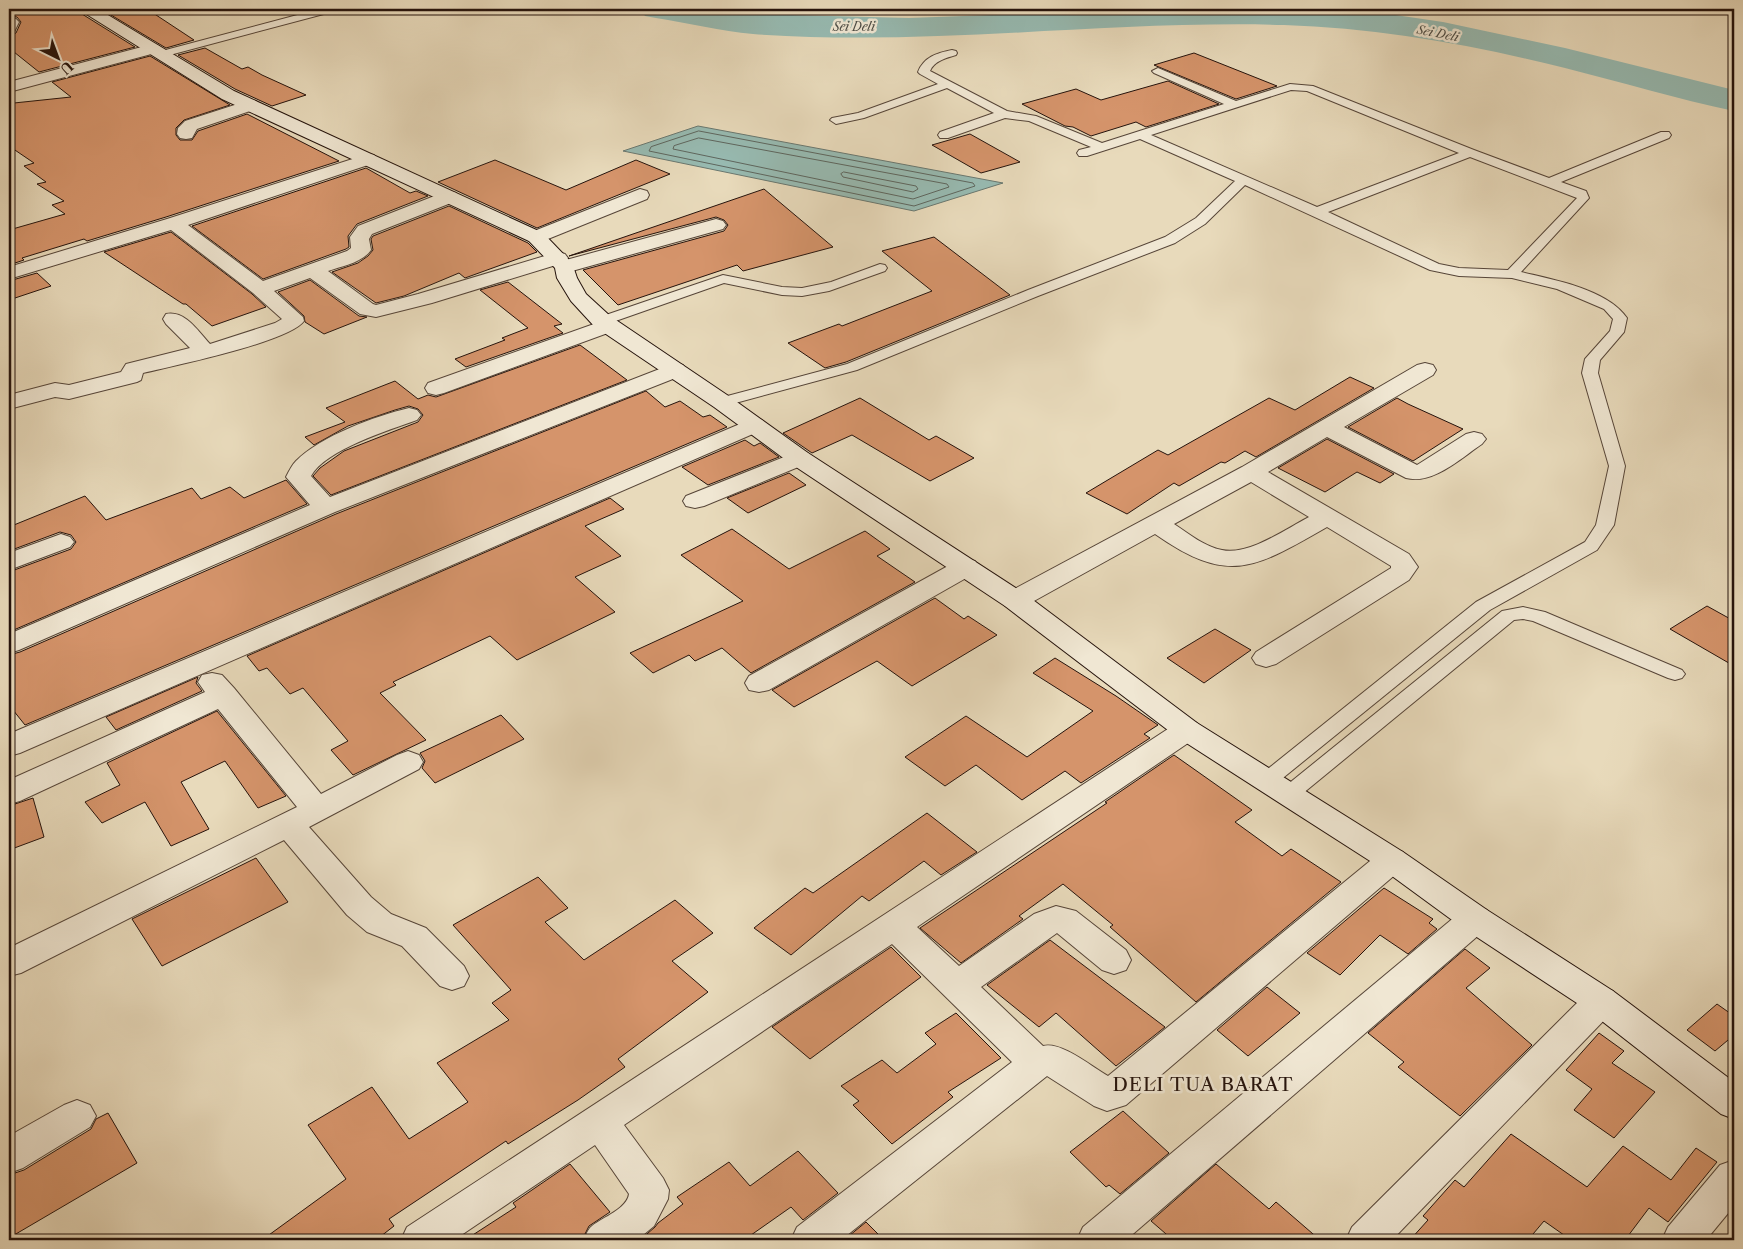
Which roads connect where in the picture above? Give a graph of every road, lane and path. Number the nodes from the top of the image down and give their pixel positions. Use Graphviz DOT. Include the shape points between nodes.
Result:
graph roads {
  1 [pos="88,9"];
  2 [pos="331,9"];
  3 [pos="158,51"];
  4 [pos="952,52"];
  5 [pos="1158,71"];
  6 [pos="948,84"];
  7 [pos="9,87"];
  8 [pos="250,105"];
  9 [pos="1236,105"];
  10 [pos="1004,114"];
  11 [pos="836,120"];
  12 [pos="186,134"];
  13 [pos="1665,134"];
  14 [pos="944,135"];
  15 [pos="1141,135"];
  16 [pos="1102,147"];
  17 [pos="1083,153"];
  18 [pos="1470,153"];
  19 [pos="368,159"];
  20 [pos="1243,180"];
  21 [pos="1550,182"];
  22 [pos="640,195"];
  23 [pos="448,197"];
  24 [pos="1317,212"];
  25 [pos="174,222"];
  26 [pos="716,225"];
  27 [pos="536,237"];
  28 [pos="562,262"];
  29 [pos="880,268"];
  30 [pos="313,270"];
  31 [pos="9,273"];
  32 [pos="1512,274"];
  33 [pos="260,289"];
  34 [pos="174,319"];
  35 [pos="605,323"];
  36 [pos="204,350"];
  37 [pos="675,370"];
  38 [pos="1425,370"];
  39 [pos="436,388"];
  40 [pos="9,402"];
  41 [pos="722,402"];
  42 [pos="408,415"];
  43 [pos="754,425"];
  44 [pos="1327,428"];
  45 [pos="1474,439"];
  46 [pos="799,458"];
  47 [pos="1251,472"];
  48 [pos="694,501"];
  49 [pos="326,507"];
  50 [pos="1327,517"];
  51 [pos="1156,523"];
  52 [pos="61,542"];
  53 [pos="9,562"];
  54 [pos="966,567"];
  55 [pos="1015,600"];
  56 [pos="9,644"];
  57 [pos="1266,658"];
  58 [pos="197,664"];
  59 [pos="1675,674"];
  60 [pos="759,683"];
  61 [pos="224,696"];
  62 [pos="1187,730"];
  63 [pos="9,746"];
  64 [pos="408,762"];
  65 [pos="1266,781"];
  66 [pos="9,792"];
  67 [pos="1289,794"];
  68 [pos="317,810"];
  69 [pos="288,824"];
  70 [pos="1392,860"];
  71 [pos="1475,919"];
  72 [pos="893,924"];
  73 [pos="1114,960"];
  74 [pos="9,963"];
  75 [pos="452,976"];
  76 [pos="956,986"];
  77 [pos="1602,1001"];
  78 [pos="1037,1063"];
  79 [pos="1734,1103"];
  80 [pos="77,1116"];
  81 [pos="600,1121"];
  82 [pos="9,1156"];
  83 [pos="1734,1177"];
  84 [pos="421,1240"];
  85 [pos="604,1240"];
  86 [pos="811,1240"];
  87 [pos="1097,1240"];
  88 [pos="1366,1240"];
  89 [pos="1682,1240"];
  1 -- 3 [label="street"];
  2 -- 3 [label="lane"];
  3 -- 7 [label="street"];
  3 -- 8 [label="street" via="228,95"];
  4 -- 6 [label="lane" via="926,64 924,72"];
  5 -- 9 [label="lane"];
  6 -- 10 [label="lane"];
  6 -- 11 [label="lane" via="860,116"];
  8 -- 12 [label="street" via="190,125"];
  8 -- 19 [label="street"];
  9 -- 15 [label="lane"];
  9 -- 18 [label="lane" via="1290,87 1309,88"];
  10 -- 14 [label="lane"];
  10 -- 16 [label="lane" via="1032,118"];
  13 -- 21 [label="lane"];
  15 -- 16 [label="lane"];
  15 -- 20 [label="lane"];
  16 -- 17 [label="lane"];
  18 -- 21 [label="lane"];
  18 -- 24 [label="lane"];
  19 -- 23 [label="street"];
  19 -- 25 [label="street"];
  20 -- 24 [label="lane"];
  20 -- 41 [label="lane" via="1199,223 1170,240 852,367"];
  21 -- 32 [label="lane" via="1578,192 1583,198"];
  22 -- 27 [label="street"];
  23 -- 27 [label="street"];
  23 -- 30 [label="street" via="365,230 360,235 360,252"];
  24 -- 32 [label="lane" via="1434,267 1459,272"];
  25 -- 31 [label="street"];
  25 -- 33 [label="street"];
  26 -- 28 [label="street"];
  27 -- 28 [label="street"];
  28 -- 30 [label="street" via="376,311 367,310"];
  28 -- 35 [label="street" via="578,297"];
  29 -- 35 [label="lane" via="814,291 800,292 723,279"];
  30 -- 33 [label="street"];
  32 -- 65 [label="lane" via="1562,286 1609,306 1620,318 1618,332 1593,359 1590,373 1617,466 1605,525 1591,546 1483,606"];
  33 -- 36 [label="street" via="293,321 283,328"];
  34 -- 36 [label="street"];
  35 -- 37 [label="street"];
  35 -- 39 [label="street"];
  36 -- 40 [label="street" via="131,371 133,375 129,377 69,392 54,390"];
  37 -- 41 [label="street"];
  37 -- 49 [label="street"];
  38 -- 44 [label="street"];
  41 -- 43 [label="street"];
  42 -- 49 [label="street" via="340,442 300,470 298,477"];
  43 -- 46 [label="street"];
  43 -- 58 [label="street"];
  44 -- 45 [label="street" via="1415,472 1424,471"];
  44 -- 47 [label="street"];
  46 -- 48 [label="street"];
  46 -- 54 [label="street"];
  47 -- 50 [label="street"];
  47 -- 51 [label="street"];
  49 -- 56 [label="street"];
  50 -- 51 [label="street" via="1252,556 1235,560 1215,556 1190,545"];
  50 -- 57 [label="street" via="1400,560 1404,571"];
  51 -- 55 [label="street"];
  52 -- 53 [label="street"];
  54 -- 55 [label="street"];
  54 -- 60 [label="street"];
  55 -- 62 [label="street"];
  58 -- 61 [label="street"];
  58 -- 63 [label="street"];
  59 -- 67 [label="lane" via="1538,616 1508,615"];
  61 -- 66 [label="street"];
  61 -- 68 [label="street"];
  62 -- 65 [label="street"];
  62 -- 72 [label="street"];
  64 -- 68 [label="street"];
  65 -- 67 [label="street"];
  67 -- 70 [label="street"];
  68 -- 69 [label="street"];
  69 -- 74 [label="street"];
  69 -- 75 [label="street" via="359,906 379,923 414,937"];
  70 -- 71 [label="street"];
  70 -- 78 [label="street" via="1113,1094 1107,1095 1050,1060"];
  71 -- 77 [label="street"];
  71 -- 87 [label="street"];
  72 -- 76 [label="street"];
  72 -- 81 [label="street"];
  73 -- 76 [label="street" via="1064,920 1056,919 1046,922"];
  76 -- 78 [label="street"];
  77 -- 79 [label="street"];
  77 -- 88 [label="street"];
  78 -- 86 [label="street"];
  80 -- 82 [label="street"];
  81 -- 84 [label="street"];
  81 -- 85 [label="street" via="649,1190 650,1200 644,1211"];
  83 -- 89 [label="street"];
}
